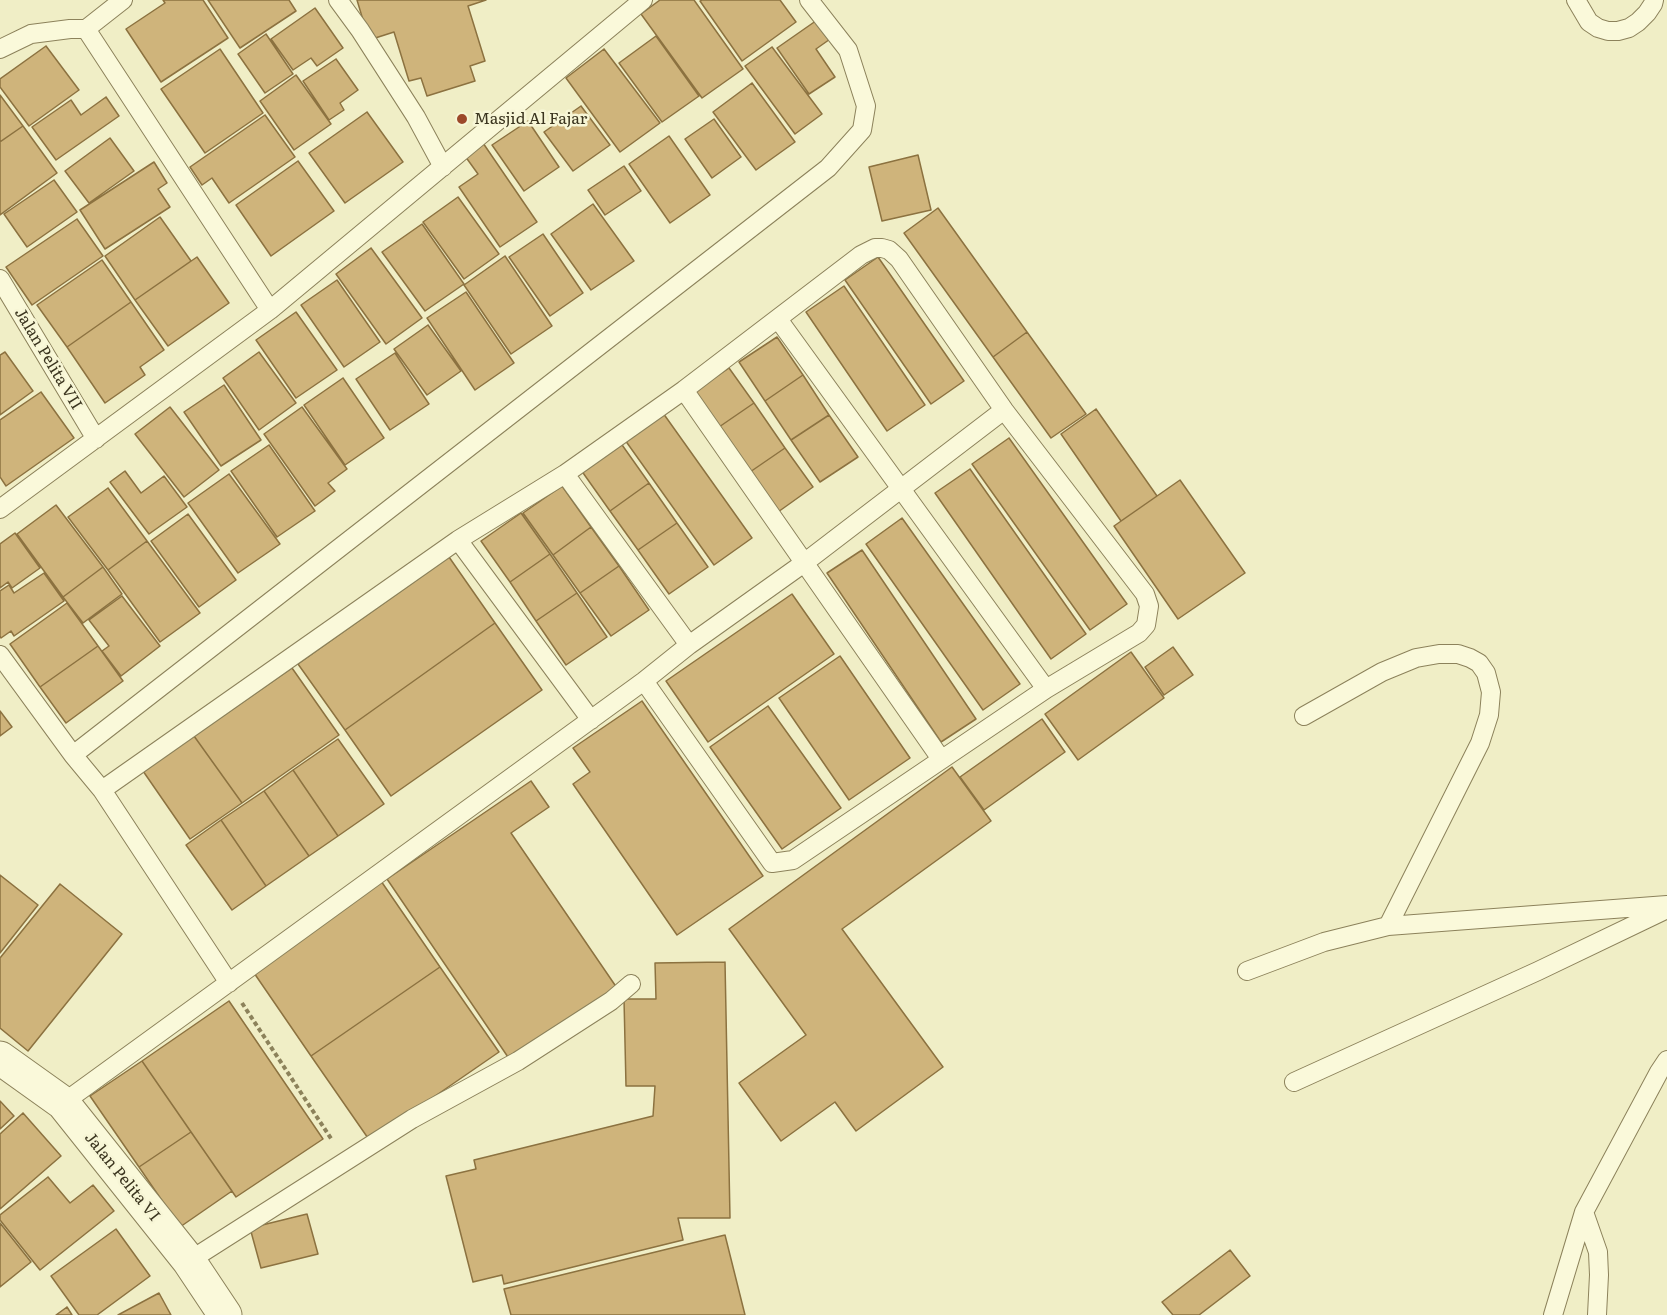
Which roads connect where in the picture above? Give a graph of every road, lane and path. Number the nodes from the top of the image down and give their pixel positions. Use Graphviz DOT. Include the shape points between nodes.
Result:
graph roads {
  1 [pos="123,0"];
  2 [pos="338,0"];
  3 [pos="643,0"];
  4 [pos="808,0"];
  5 [pos="1576,0"];
  6 [pos="1654,0"];
  7 [pos="86,29"];
  8 [pos="0,49"];
  9 [pos="443,166"];
  10 [pos="0,279"];
  11 [pos="270,310"];
  12 [pos="778,320"];
  13 [pos="684,390"];
  14 [pos="1004,410"];
  15 [pos="96,439"];
  16 [pos="565,474"];
  17 [pos="901,488"];
  18 [pos="0,509"];
  19 [pos="458,540"];
  20 [pos="804,563"];
  21 [pos="689,645"];
  22 [pos="0,655"];
  23 [pos="644,681"];
  24 [pos="1046,689"];
  25 [pos="1304,716"];
  26 [pos="591,720"];
  27 [pos="73,755"];
  28 [pos="941,759"];
  29 [pos="102,790"];
  30 [pos="1667,907"];
  31 [pos="1388,926"];
  32 [pos="1247,971"];
  33 [pos="229,983"];
  34 [pos="631,984"];
  35 [pos="0,1058"];
  36 [pos="1667,1060"];
  37 [pos="1294,1082"];
  38 [pos="63,1103"];
  39 [pos="346,1161"];
  40 [pos="1584,1212"];
  41 [pos="189,1261"];
  42 [pos="225,1315"];
  43 [pos="1552,1315"];
  44 [pos="1597,1315"];
  1 -- 7 [label="lane"];
  2 -- 9 [label="lane" via="416,117"];
  3 -- 9 [label="lane"];
  4 -- 27 [label="lane" via="848,50 866,106 862,130 828,168"];
  5 -- 6 [label="lane" via="1589,22 1608,31 1629,28 1638,22"];
  7 -- 8 [label="lane" via="31,34"];
  7 -- 11 [label="lane"];
  9 -- 11 [label="lane"];
  10 -- 15 [label="lane, Jalan Pelita VII"];
  11 -- 15 [label="lane"];
  12 -- 13 [label="lane"];
  12 -- 14 [label="lane" via="868,251 889,250"];
  12 -- 17 [label="lane"];
  13 -- 16 [label="lane"];
  13 -- 20 [label="lane"];
  14 -- 17 [label="lane"];
  14 -- 24 [label="lane" via="1145,594 1149,606 1146,625 1139,633"];
  15 -- 18 [label="lane"];
  16 -- 19 [label="lane"];
  16 -- 21 [label="lane"];
  17 -- 20 [label="lane"];
  17 -- 24 [label="lane"];
  19 -- 26 [label="lane"];
  19 -- 29 [label="lane"];
  20 -- 21 [label="lane"];
  20 -- 28 [label="lane"];
  21 -- 23 [label="lane"];
  22 -- 27 [label="lane"];
  23 -- 26 [label="lane"];
  23 -- 28 [label="lane" via="772,863 793,860"];
  24 -- 28 [label="lane"];
  25 -- 31 [label="lane" via="1382,672 1416,658 1458,654 1479,663 1486,673 1491,692 1480,743"];
  26 -- 33 [label="lane"];
  27 -- 29 [label="lane"];
  29 -- 33 [label="lane"];
  30 -- 31 [label="lane"];
  30 -- 37 [label="lane" via="1538,971"];
  31 -- 32 [label="lane" via="1324,942"];
  33 -- 38 [label="lane"];
  33 -- 39 [label="path"];
  34 -- 39 [label="lane" via="518,1061 412,1119"];
  35 -- 38 [label="street, Jalan Pelita VI"];
  36 -- 40 [label="lane"];
  38 -- 41 [label="street, Jalan Pelita VI"];
  39 -- 41 [label="lane"];
  40 -- 43 [label="lane"];
  40 -- 44 [label="lane" via="1598,1252"];
  41 -- 42 [label="street, Jalan Pelita VI"];
}
